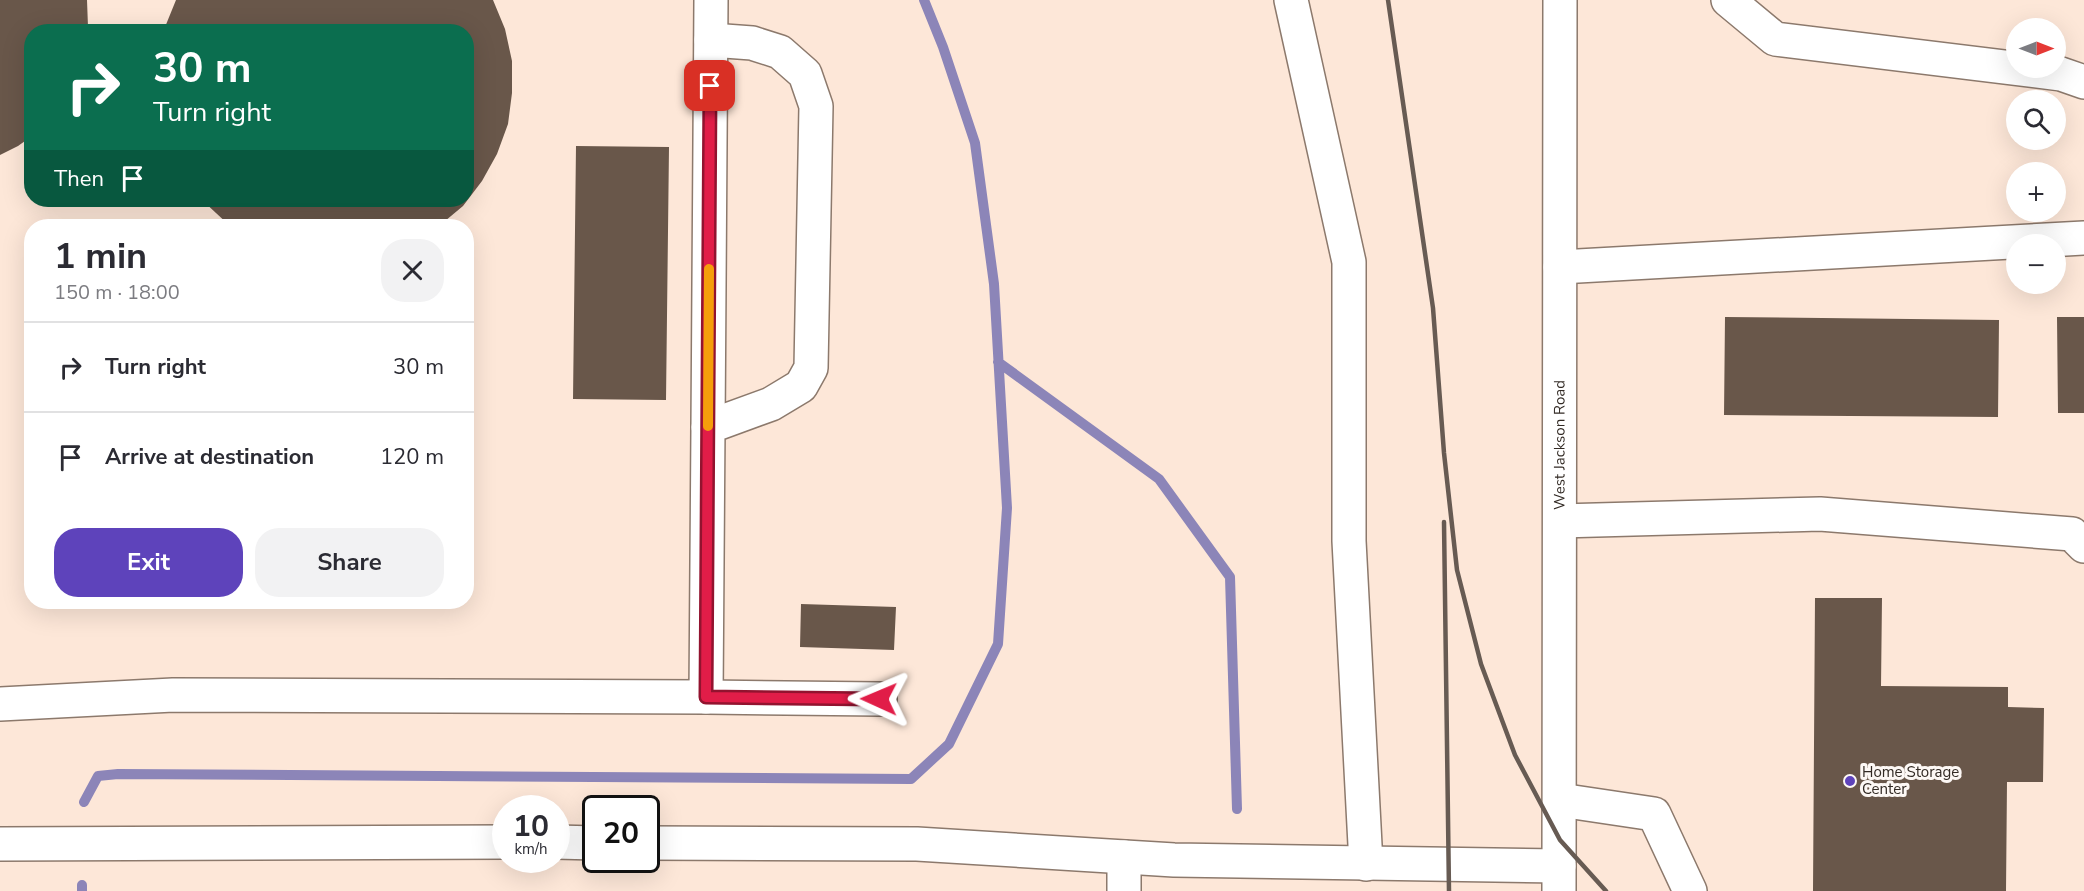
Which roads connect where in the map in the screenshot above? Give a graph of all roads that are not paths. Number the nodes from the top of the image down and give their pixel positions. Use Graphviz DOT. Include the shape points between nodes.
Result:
graph roads {
  1 [pos="711,0"];
  2 [pos="1291,0"];
  3 [pos="1560,0"];
  4 [pos="1728,0"];
  5 [pos="711,40"];
  6 [pos="2084,82"];
  7 [pos="2084,238"];
  8 [pos="1560,267"];
  9 [pos="708,428"];
  10 [pos="1560,521"];
  11 [pos="2084,546"];
  12 [pos="706,697"];
  13 [pos="879,699"];
  14 [pos="0,704"];
  15 [pos="1560,800"];
  16 [pos="492,842"];
  17 [pos="660,843"];
  18 [pos="0,844"];
  19 [pos="1124,857"];
  20 [pos="1366,864"];
  21 [pos="1559,879"];
  22 [pos="1124,891"];
  23 [pos="1690,891"];
  1 -- 5 [label="street"];
  2 -- 20 [label="street" via="1349,262 1349,541"];
  3 -- 8 [label="street, West Jackson Road"];
  4 -- 6 [label="street" via="1775,39 2061,74"];
  5 -- 9 [label="street"];
  5 -- 9 [label="street" via="752,43 780,52 805,74 816,106 810,368 801,386 771,404"];
  7 -- 8 [label="street"];
  8 -- 10 [label="street, West Jackson Road"];
  9 -- 12 [label="street"];
  10 -- 11 [label="street" via="1820,514 2072,534"];
  10 -- 15 [label="street, West Jackson Road"];
  12 -- 13 [label="street"];
  12 -- 14 [label="street" via="173,695"];
  15 -- 21 [label="street, West Jackson Road"];
  15 -- 23 [label="street" via="1654,814"];
  16 -- 18 [label="street"];
  17 -- 19 [label="street" via="917,844"];
  19 -- 20 [label="street"];
  19 -- 22 [label="street"];
  20 -- 21 [label="street"];
}
